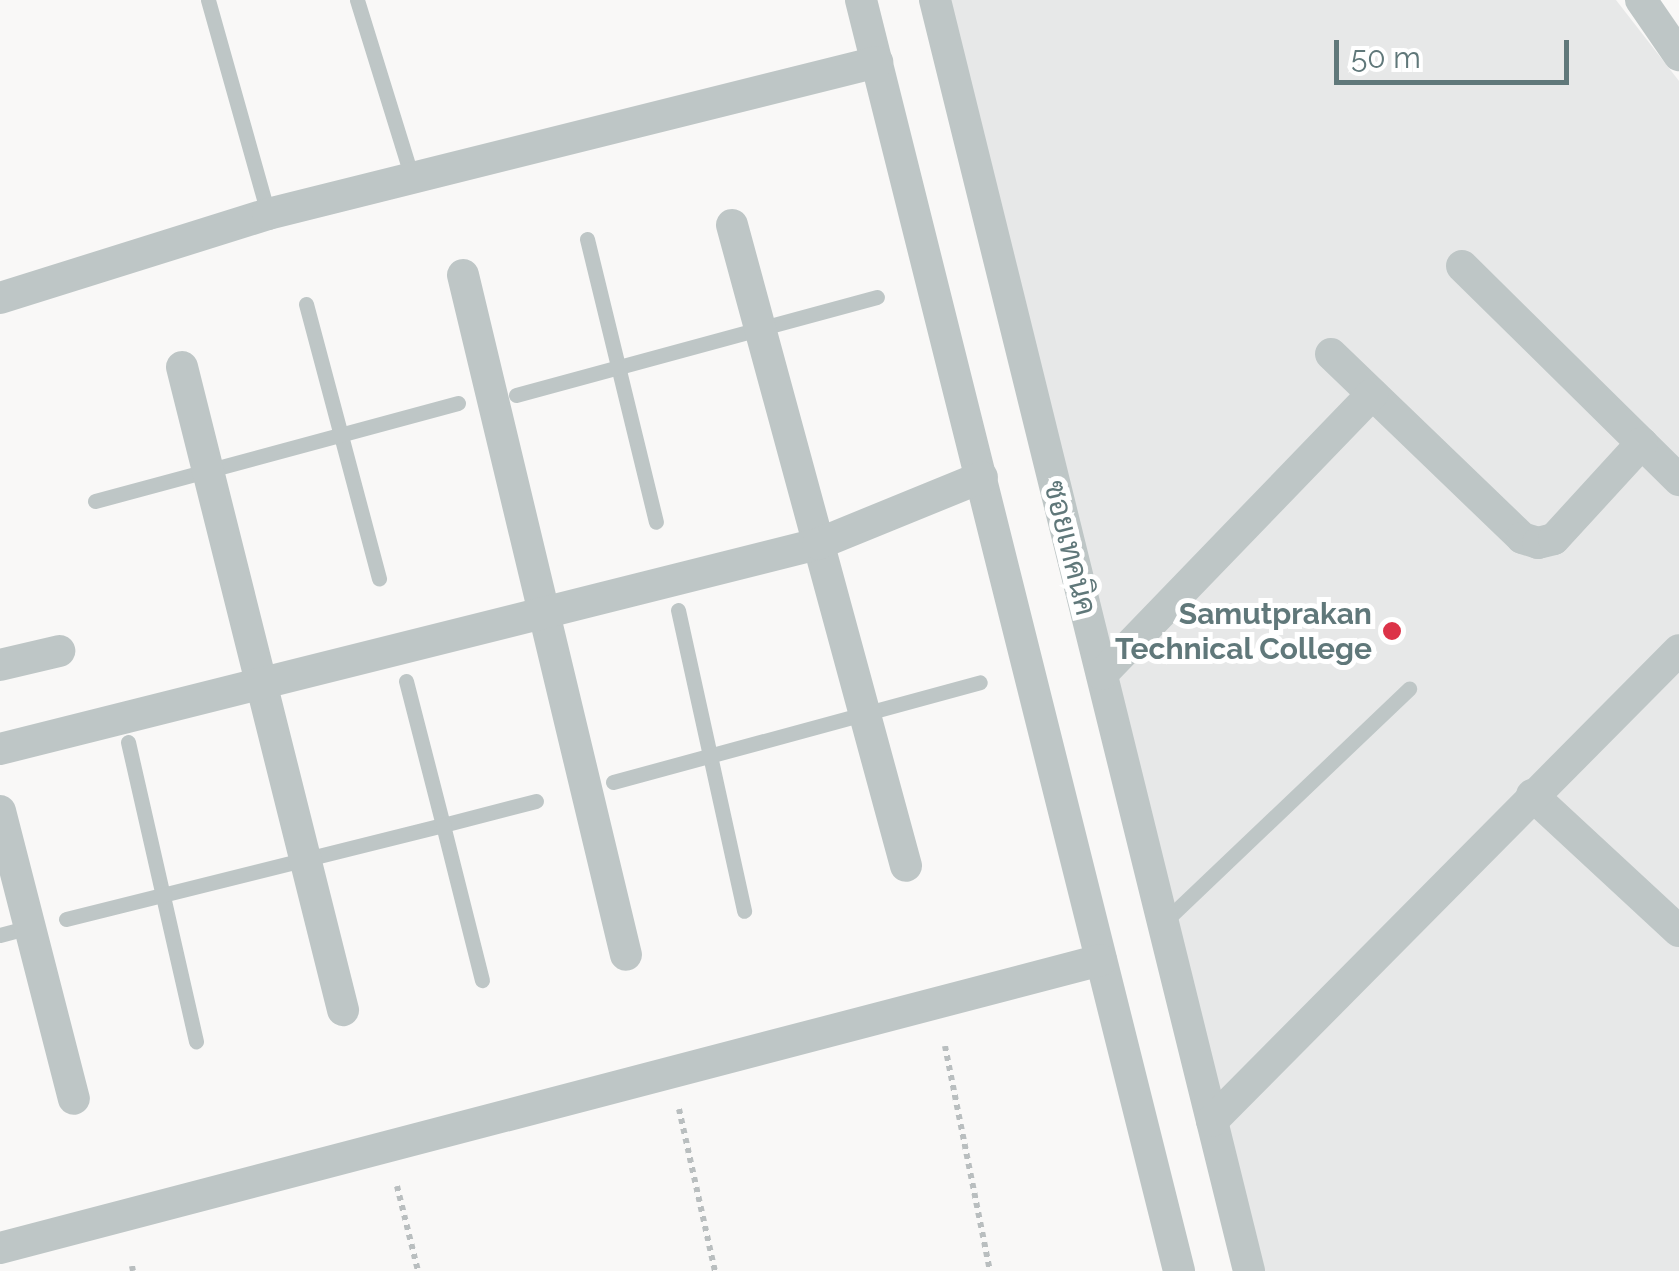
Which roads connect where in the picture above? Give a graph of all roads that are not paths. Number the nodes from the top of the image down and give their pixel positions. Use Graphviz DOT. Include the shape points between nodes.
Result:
graph roads {
  1 [pos="208,0"];
  2 [pos="357,0"];
  3 [pos="861,0"];
  4 [pos="935,0"];
  5 [pos="1641,0"];
  6 [pos="1679,55"];
  7 [pos="877,62"];
  8 [pos="412,179"];
  9 [pos="268,214"];
  10 [pos="732,225"];
  11 [pos="587,239"];
  12 [pos="1462,266"];
  13 [pos="463,275"];
  14 [pos="877,297"];
  15 [pos="0,298"];
  16 [pos="306,304"];
  17 [pos="761,330"];
  18 [pos="1331,354"];
  19 [pos="182,367"];
  20 [pos="615,368"];
  21 [pos="516,394"];
  22 [pos="1372,394"];
  23 [pos="458,403"];
  24 [pos="343,436"];
  25 [pos="1642,443"];
  26 [pos="208,470"];
  27 [pos="982,477"];
  28 [pos="1679,480"];
  29 [pos="94,501"];
  30 [pos="656,522"];
  31 [pos="818,544"];
  32 [pos="379,578"];
  33 [pos="678,610"];
  34 [pos="540,612"];
  35 [pos="1679,650"];
  36 [pos="59,651"];
  37 [pos="0,665"];
  38 [pos="1102,674"];
  39 [pos="262,681"];
  40 [pos="406,681"];
  41 [pos="980,682"];
  42 [pos="1409,689"];
  43 [pos="864,712"];
  44 [pos="128,742"];
  45 [pos="0,749"];
  46 [pos="714,754"];
  47 [pos="614,782"];
  48 [pos="1532,795"];
  49 [pos="536,801"];
  50 [pos="0,811"];
  51 [pos="443,826"];
  52 [pos="305,856"];
  53 [pos="906,866"];
  54 [pos="160,894"];
  55 [pos="744,911"];
  56 [pos="66,919"];
  57 [pos="1163,923"];
  58 [pos="15,931"];
  59 [pos="1679,931"];
  60 [pos="626,955"];
  61 [pos="1101,960"];
  62 [pos="482,980"];
  63 [pos="343,1010"];
  64 [pos="196,1041"];
  65 [pos="74,1099"];
  66 [pos="1212,1121"];
  67 [pos="0,1248"];
  68 [pos="1179,1271"];
  69 [pos="1249,1271"];
  1 -- 9 [label="lane"];
  2 -- 8 [label="lane"];
  3 -- 7 [label="street"];
  4 -- 38 [label="street, ซอยเทคนิค"];
  5 -- 6 [label="street"];
  7 -- 8 [label="street"];
  7 -- 27 [label="street"];
  8 -- 9 [label="street"];
  9 -- 15 [label="street"];
  10 -- 17 [label="street"];
  11 -- 20 [label="lane"];
  12 -- 25 [label="street"];
  13 -- 34 [label="street"];
  14 -- 17 [label="lane"];
  16 -- 24 [label="lane"];
  17 -- 20 [label="lane"];
  17 -- 31 [label="street"];
  18 -- 22 [label="street"];
  19 -- 26 [label="street"];
  20 -- 21 [label="lane"];
  20 -- 30 [label="lane"];
  22 -- 25 [label="street" via="1538,544 1554,539"];
  22 -- 38 [label="street"];
  23 -- 24 [label="lane"];
  24 -- 26 [label="lane"];
  24 -- 32 [label="lane"];
  25 -- 28 [label="street"];
  26 -- 29 [label="lane"];
  26 -- 39 [label="street"];
  27 -- 31 [label="street"];
  27 -- 61 [label="street"];
  31 -- 34 [label="street"];
  31 -- 43 [label="street"];
  33 -- 46 [label="lane"];
  34 -- 39 [label="street"];
  34 -- 60 [label="street"];
  35 -- 48 [label="street"];
  36 -- 37 [label="street"];
  38 -- 57 [label="street, ซอยเทคนิค"];
  39 -- 45 [label="street"];
  39 -- 52 [label="street"];
  40 -- 51 [label="lane"];
  41 -- 43 [label="lane"];
  42 -- 57 [label="lane"];
  43 -- 46 [label="lane"];
  43 -- 53 [label="street"];
  44 -- 54 [label="lane"];
  46 -- 47 [label="lane"];
  46 -- 55 [label="lane"];
  48 -- 59 [label="street"];
  48 -- 66 [label="street"];
  49 -- 51 [label="lane"];
  50 -- 58 [label="street"];
  51 -- 52 [label="lane"];
  51 -- 62 [label="lane"];
  52 -- 54 [label="lane"];
  52 -- 63 [label="street"];
  54 -- 56 [label="lane"];
  54 -- 64 [label="lane"];
  57 -- 66 [label="street, ซอยเทคนิค"];
  58 -- 65 [label="street"];
  61 -- 67 [label="street"];
  61 -- 68 [label="street"];
  66 -- 69 [label="street, ซอยเทคนิค"];
}
